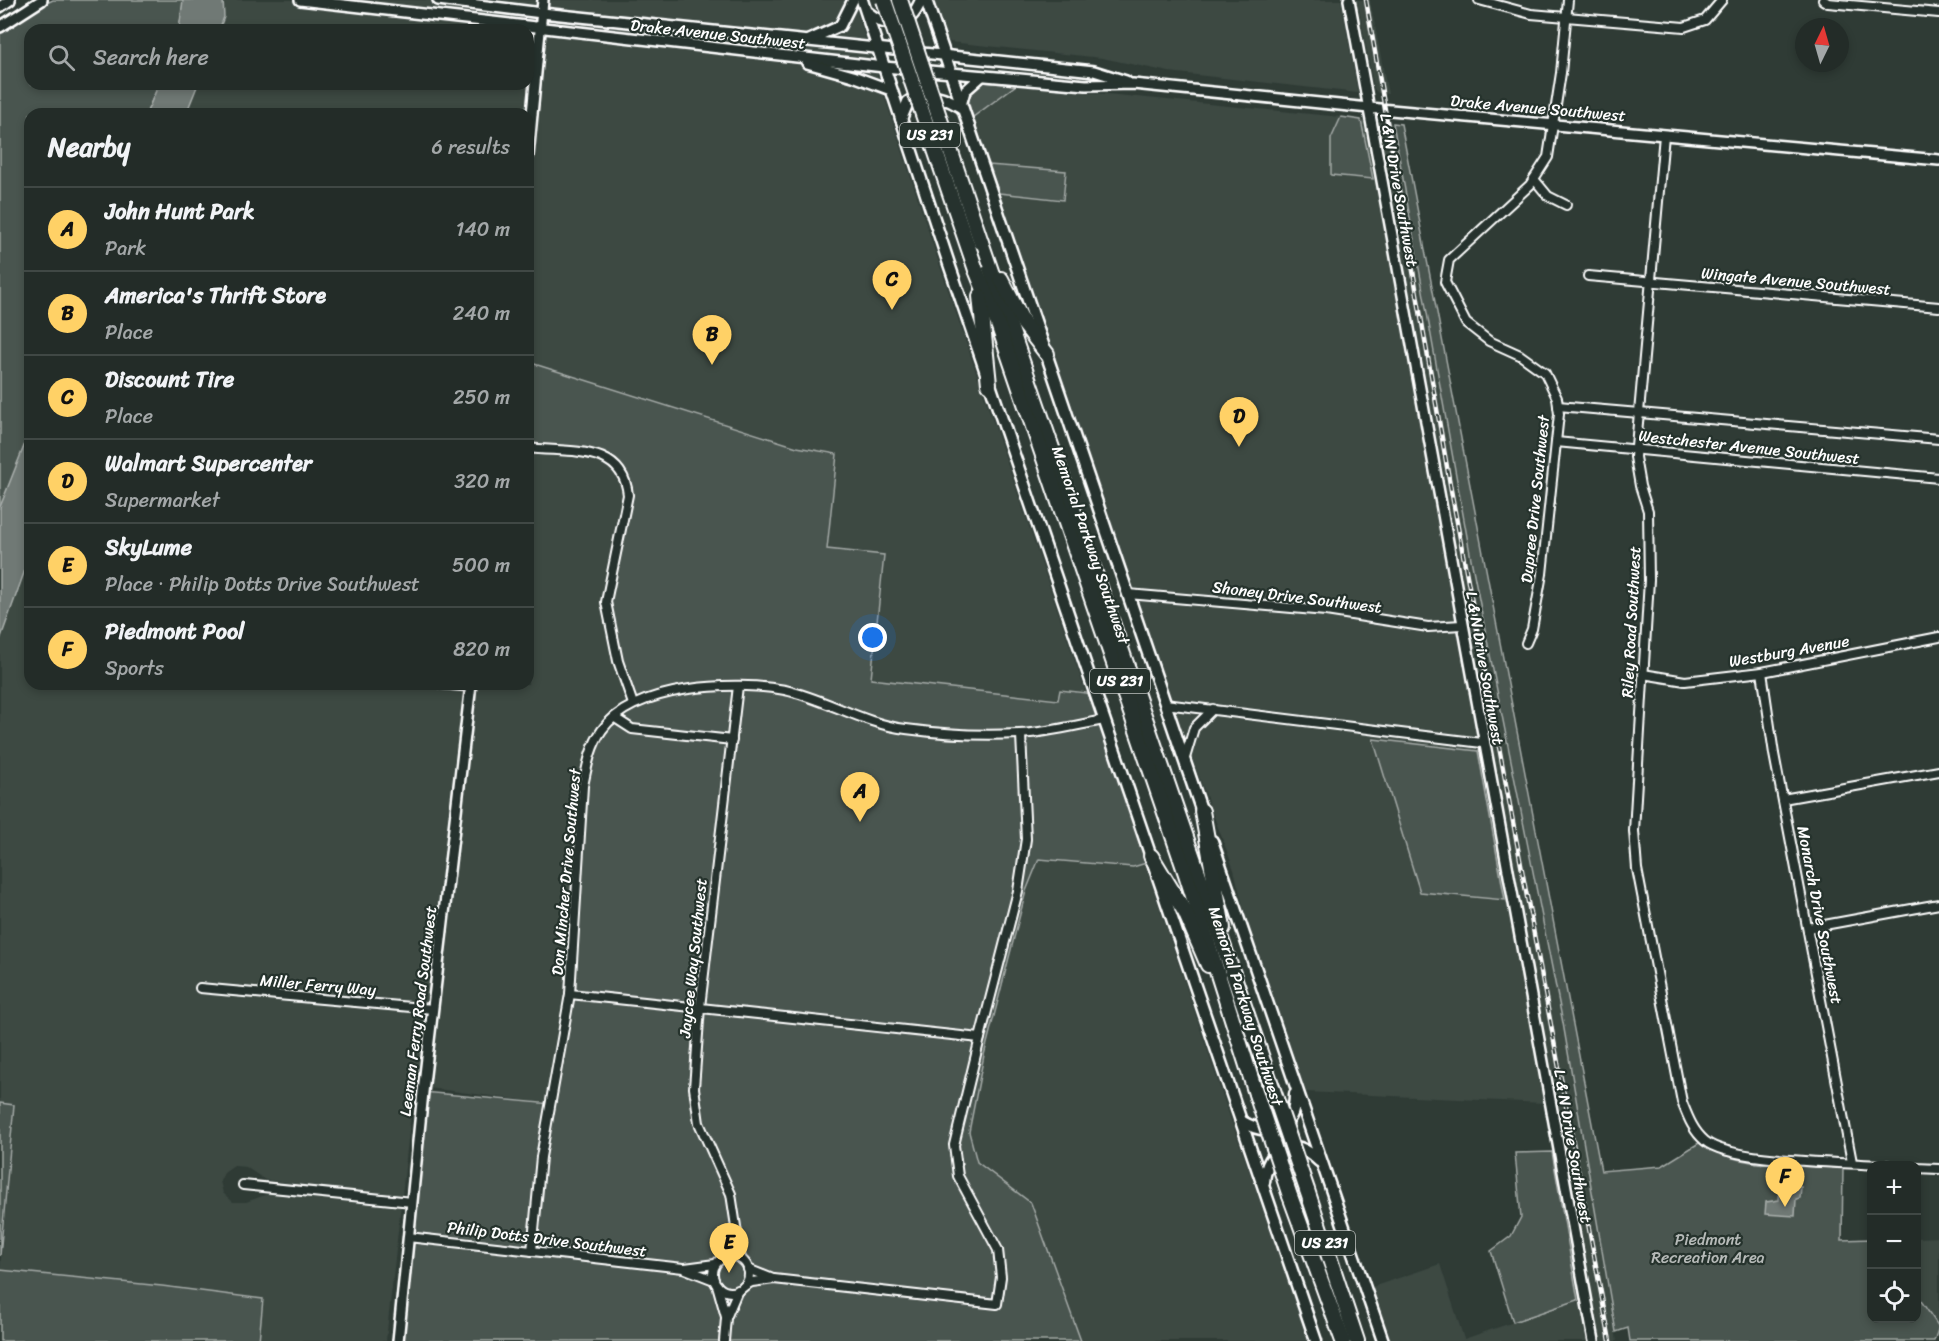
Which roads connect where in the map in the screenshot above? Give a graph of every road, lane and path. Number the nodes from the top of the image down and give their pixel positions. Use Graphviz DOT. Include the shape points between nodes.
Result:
graph roads {
  1 [pos="10,0"];
  2 [pos="42,0"];
  3 [pos="300,0"];
  4 [pos="438,0"];
  5 [pos="543,0"];
  6 [pos="853,0"];
  7 [pos="862,0"];
  8 [pos="884,0"];
  9 [pos="900,0"];
  10 [pos="921,0"];
  11 [pos="926,0"];
  12 [pos="1349,0"];
  13 [pos="1479,0"];
  14 [pos="1568,0"];
  15 [pos="1722,0"];
  16 [pos="1823,0"];
  17 [pos="380,5"];
  18 [pos="0,7"];
  19 [pos="867,12"];
  20 [pos="1939,13"];
  21 [pos="542,14"];
  22 [pos="1567,18"];
  23 [pos="507,24"];
  24 [pos="641,24"];
  25 [pos="0,27"];
  26 [pos="674,27"];
  27 [pos="534,28"];
  28 [pos="540,29"];
  29 [pos="640,40"];
  30 [pos="808,41"];
  31 [pos="672,44"];
  32 [pos="878,48"];
  33 [pos="944,53"];
  34 [pos="776,55"];
  35 [pos="884,67"];
  36 [pos="1088,70"];
  37 [pos="949,72"];
  38 [pos="982,76"];
  39 [pos="1074,84"];
  40 [pos="1133,84"];
  41 [pos="891,90"];
  42 [pos="961,107"];
  43 [pos="533,108"];
  44 [pos="1369,108"];
  45 [pos="901,119"];
  46 [pos="1553,124"];
  47 [pos="1664,135"];
  48 [pos="1939,160"];
  49 [pos="1534,178"];
  50 [pos="1566,206"];
  51 [pos="981,242"];
  52 [pos="976,270"];
  53 [pos="1588,276"];
  54 [pos="1652,282"];
  55 [pos="1939,307"];
  56 [pos="1047,354"];
  57 [pos="989,384"];
  58 [pos="1558,406"];
  59 [pos="1638,412"];
  60 [pos="1939,439"];
  61 [pos="1556,442"];
  62 [pos="534,448"];
  63 [pos="1636,449"];
  64 [pos="1939,478"];
  65 [pos="1128,594"];
  66 [pos="1462,625"];
  67 [pos="1939,637"];
  68 [pos="1526,643"];
  69 [pos="1762,672"];
  70 [pos="1643,674"];
  71 [pos="738,686"];
  72 [pos="471,690"];
  73 [pos="633,704"];
  74 [pos="1165,704"];
  75 [pos="1213,709"];
  76 [pos="615,718"];
  77 [pos="1104,720"];
  78 [pos="1021,735"];
  79 [pos="732,740"];
  80 [pos="1482,743"];
  81 [pos="1185,760"];
  82 [pos="1939,771"];
  83 [pos="1783,799"];
  84 [pos="1202,811"];
  85 [pos="1151,856"];
  86 [pos="1939,904"];
  87 [pos="1808,928"];
  88 [pos="1224,948"];
  89 [pos="200,988"];
  90 [pos="1221,991"];
  91 [pos="570,994"];
  92 [pos="700,1007"];
  93 [pos="433,1009"];
  94 [pos="980,1038"];
  95 [pos="1295,1086"];
  96 [pos="1241,1121"];
  97 [pos="1852,1162"];
  98 [pos="1322,1164"];
  99 [pos="1867,1164"];
  100 [pos="1921,1168"];
  101 [pos="1939,1169"];
  102 [pos="243,1185"];
  103 [pos="1263,1188"];
  104 [pos="412,1202"];
  105 [pos="734,1227"];
  106 [pos="408,1237"];
  107 [pos="532,1251"];
  108 [pos="724,1257"];
  109 [pos="741,1259"];
  110 [pos="716,1264"];
  111 [pos="683,1268"];
  112 [pos="748,1269"];
  113 [pos="774,1279"];
  114 [pos="715,1282"];
  115 [pos="741,1288"];
  116 [pos="1344,1296"];
  117 [pos="1330,1308"];
  118 [pos="726,1318"];
  119 [pos="398,1341"];
  120 [pos="724,1341"];
  121 [pos="1316,1341"];
  122 [pos="1337,1341"];
  123 [pos="1343,1341"];
  124 [pos="1357,1341"];
  125 [pos="1366,1341"];
  126 [pos="1383,1341"];
  127 [pos="1594,1341"];
  1 -- 18 [label="street"];
  2 -- 25 [label="street"];
  3 -- 17 [label="street, Drake Avenue Southwest"];
  4 -- 21 [label="street, Drake Avenue Southwest"];
  5 -- 21 [label="street"];
  6 -- 30 [label="street" via="840,26"];
  7 -- 19 [label="main road"];
  8 -- 52 [label="highway, Memorial Parkway Southwest / US 231, bridge"];
  9 -- 51 [label="highway, Memorial Parkway Southwest / US 231, bridge"];
  10 -- 19 [label="main road" via="911,18 897,24 884,24"];
  11 -- 33 [label="main road"];
  12 -- 44 [label="street, L & N Drive Southwest"];
  13 -- 22 [label="street" via="1531,14"];
  14 -- 22 [label="street, Dupree Drive Southwest"];
  15 -- 22 [label="street" via="1705,20 1684,27"];
  16 -- 20 [label="street"];
  17 -- 23 [label="street, Drake Avenue Southwest"];
  19 -- 32 [label="main road"];
  21 -- 24 [label="street, Drake Avenue Southwest"];
  21 -- 28 [label="street"];
  22 -- 46 [label="street, Dupree Drive Southwest"];
  24 -- 26 [label="street, Drake Avenue Southwest"];
  24 -- 29 [label="street"];
  26 -- 30 [label="street, Drake Avenue Southwest"];
  26 -- 31 [label="street"];
  27 -- 28 [label="street, Drake Avenue Southwest"];
  28 -- 29 [label="street, Drake Avenue Southwest"];
  28 -- 43 [label="street"];
  29 -- 31 [label="street, Drake Avenue Southwest"];
  30 -- 32 [label="street, Drake Avenue Southwest"];
  31 -- 34 [label="street, Drake Avenue Southwest"];
  32 -- 33 [label="street, Drake Avenue Southwest"];
  32 -- 35 [label="main road"];
  33 -- 36 [label="street, Drake Avenue Southwest"];
  33 -- 37 [label="main road"];
  34 -- 35 [label="street, Drake Avenue Southwest"];
  34 -- 41 [label="street"];
  35 -- 37 [label="street, Drake Avenue Southwest"];
  35 -- 41 [label="main road"];
  36 -- 39 [label="street" via="1081,82"];
  36 -- 40 [label="street, Drake Avenue Southwest"];
  37 -- 38 [label="street, Drake Avenue Southwest"];
  37 -- 42 [label="main road"];
  38 -- 39 [label="street, Drake Avenue Southwest"];
  38 -- 42 [label="street" via="965,91"];
  39 -- 40 [label="street, Drake Avenue Southwest"];
  40 -- 44 [label="street, Drake Avenue Southwest"];
  41 -- 45 [label="main road"];
  42 -- 45 [label="main road" via="947,98 921,96 908,102"];
  42 -- 56 [label="main road"];
  44 -- 46 [label="street, Drake Avenue Southwest"];
  44 -- 66 [label="street, L & N Drive Southwest"];
  45 -- 57 [label="main road"];
  46 -- 47 [label="street, Drake Avenue Southwest"];
  46 -- 49 [label="street, Dupree Drive Southwest" via="1548,157"];
  47 -- 48 [label="street, Drake Avenue Southwest"];
  47 -- 54 [label="street, Riley Road Southwest"];
  49 -- 50 [label="street" via="1548,196"];
  49 -- 58 [label="street, Dupree Drive Southwest" via="1449,260 1445,282 1466,322 1489,341 1520,355 1545,373"];
  51 -- 56 [label="highway" via="1024,324"];
  51 -- 88 [label="highway, Memorial Parkway Southwest / US 231"];
  52 -- 57 [label="highway"];
  52 -- 90 [label="highway, Memorial Parkway Southwest / US 231" via="1003,338 1186,874"];
  53 -- 54 [label="street, Wingate Avenue Southwest"];
  54 -- 55 [label="street, Wingate Avenue Southwest"];
  54 -- 59 [label="street, Riley Road Southwest"];
  56 -- 65 [label="main road"];
  57 -- 77 [label="main road"];
  58 -- 59 [label="street, Westchester Avenue Southwest"];
  58 -- 61 [label="street, Dupree Drive Southwest"];
  59 -- 60 [label="street, Westchester Avenue Southwest"];
  59 -- 63 [label="street, Riley Road Southwest"];
  61 -- 63 [label="street, Westchester Avenue Southwest"];
  61 -- 68 [label="street, Dupree Drive Southwest" via="1542,573"];
  62 -- 73 [label="street" via="602,454 627,481 628,495 606,602 618,661"];
  63 -- 64 [label="street, Westchester Avenue Southwest"];
  63 -- 70 [label="street, Riley Road Southwest" via="1640,486 1648,511"];
  65 -- 66 [label="street, Shoney Drive Southwest" via="1326,611 1428,627"];
  65 -- 74 [label="main road"];
  66 -- 80 [label="street, L & N Drive Southwest"];
  67 -- 69 [label="street, Westburg Avenue"];
  69 -- 70 [label="street, Westburg Avenue" via="1685,681"];
  69 -- 83 [label="street, Monarch Drive Southwest"];
  70 -- 97 [label="street, Riley Road Southwest" via="1634,841 1671,1056 1684,1109 1693,1128 1707,1143 1733,1153"];
  71 -- 73 [label="street, Don Mincher Drive Southwest" via="700,687"];
  71 -- 78 [label="street, Don Mincher Drive Southwest" via="786,690 903,729"];
  71 -- 79 [label="street, Jaycee Way Southwest"];
  72 -- 93 [label="street, Leeman Ferry Road Southwest"];
  73 -- 76 [label="street, Don Mincher Drive Southwest"];
  74 -- 75 [label="street"];
  74 -- 81 [label="main road"];
  75 -- 80 [label="street"];
  75 -- 81 [label="street" via="1194,728"];
  76 -- 79 [label="street" via="632,729"];
  76 -- 91 [label="street, Don Mincher Drive Southwest" via="602,730 590,756 583,786"];
  77 -- 78 [label="street, Don Mincher Drive Southwest"];
  77 -- 85 [label="main road"];
  78 -- 94 [label="street" via="1026,839 1018,891"];
  79 -- 92 [label="street, Jaycee Way Southwest"];
  80 -- 127 [label="street, L & N Drive Southwest"];
  81 -- 84 [label="main road"];
  82 -- 83 [label="street"];
  83 -- 87 [label="street, Monarch Drive Southwest"];
  84 -- 88 [label="highway" via="1222,916"];
  84 -- 95 [label="main road"];
  85 -- 90 [label="highway" via="1185,912"];
  85 -- 96 [label="main road"];
  86 -- 87 [label="street"];
  87 -- 97 [label="street, Monarch Drive Southwest"];
  88 -- 116 [label="highway, Memorial Parkway Southwest / US 231, bridge"];
  89 -- 93 [label="street, Miller Ferry Way"];
  90 -- 117 [label="highway, Memorial Parkway Southwest / US 231, bridge"];
  91 -- 92 [label="street"];
  91 -- 107 [label="street, Don Mincher Drive Southwest" via="541,1157"];
  92 -- 94 [label="street"];
  92 -- 105 [label="street, Jaycee Way Southwest" via="694,1088 699,1124 731,1194"];
  93 -- 104 [label="street, Leeman Ferry Road Southwest"];
  94 -- 113 [label="street" via="954,1145 958,1176 998,1250 1001,1277 997,1304"];
  95 -- 96 [label="main road" via="1294,1111 1282,1126 1260,1130"];
  95 -- 98 [label="main road"];
  96 -- 103 [label="main road"];
  97 -- 99 [label="street, Riley Road Southwest"];
  98 -- 103 [label="main road" via="1300,1147 1280,1151 1270,1157"];
  98 -- 126 [label="main road"];
  100 -- 101 [label="street"];
  102 -- 104 [label="street"];
  103 -- 121 [label="main road"];
  104 -- 106 [label="street, Leeman Ferry Road Southwest"];
  105 -- 108 [label="street, Jaycee Way Southwest"];
  105 -- 109 [label="street, Jaycee Way Southwest"];
  106 -- 107 [label="street, Philip Dotts Drive Southwest"];
  106 -- 119 [label="street, Leeman Ferry Road Southwest"];
  107 -- 111 [label="street, Philip Dotts Drive Southwest"];
  108 -- 109 [label="street"];
  108 -- 110 [label="street"];
  109 -- 112 [label="street"];
  110 -- 111 [label="street, Philip Dotts Drive Southwest"];
  110 -- 114 [label="street"];
  111 -- 114 [label="street, Philip Dotts Drive Southwest"];
  112 -- 113 [label="street"];
  112 -- 115 [label="street" via="747,1281"];
  113 -- 115 [label="street"];
  114 -- 115 [label="street" via="726,1291"];
  114 -- 118 [label="street"];
  115 -- 118 [label="street"];
  116 -- 124 [label="highway, Memorial Parkway Southwest / US 231"];
  116 -- 125 [label="highway"];
  117 -- 122 [label="highway"];
  117 -- 123 [label="highway, Memorial Parkway Southwest / US 231"];
  118 -- 120 [label="street"];
}
